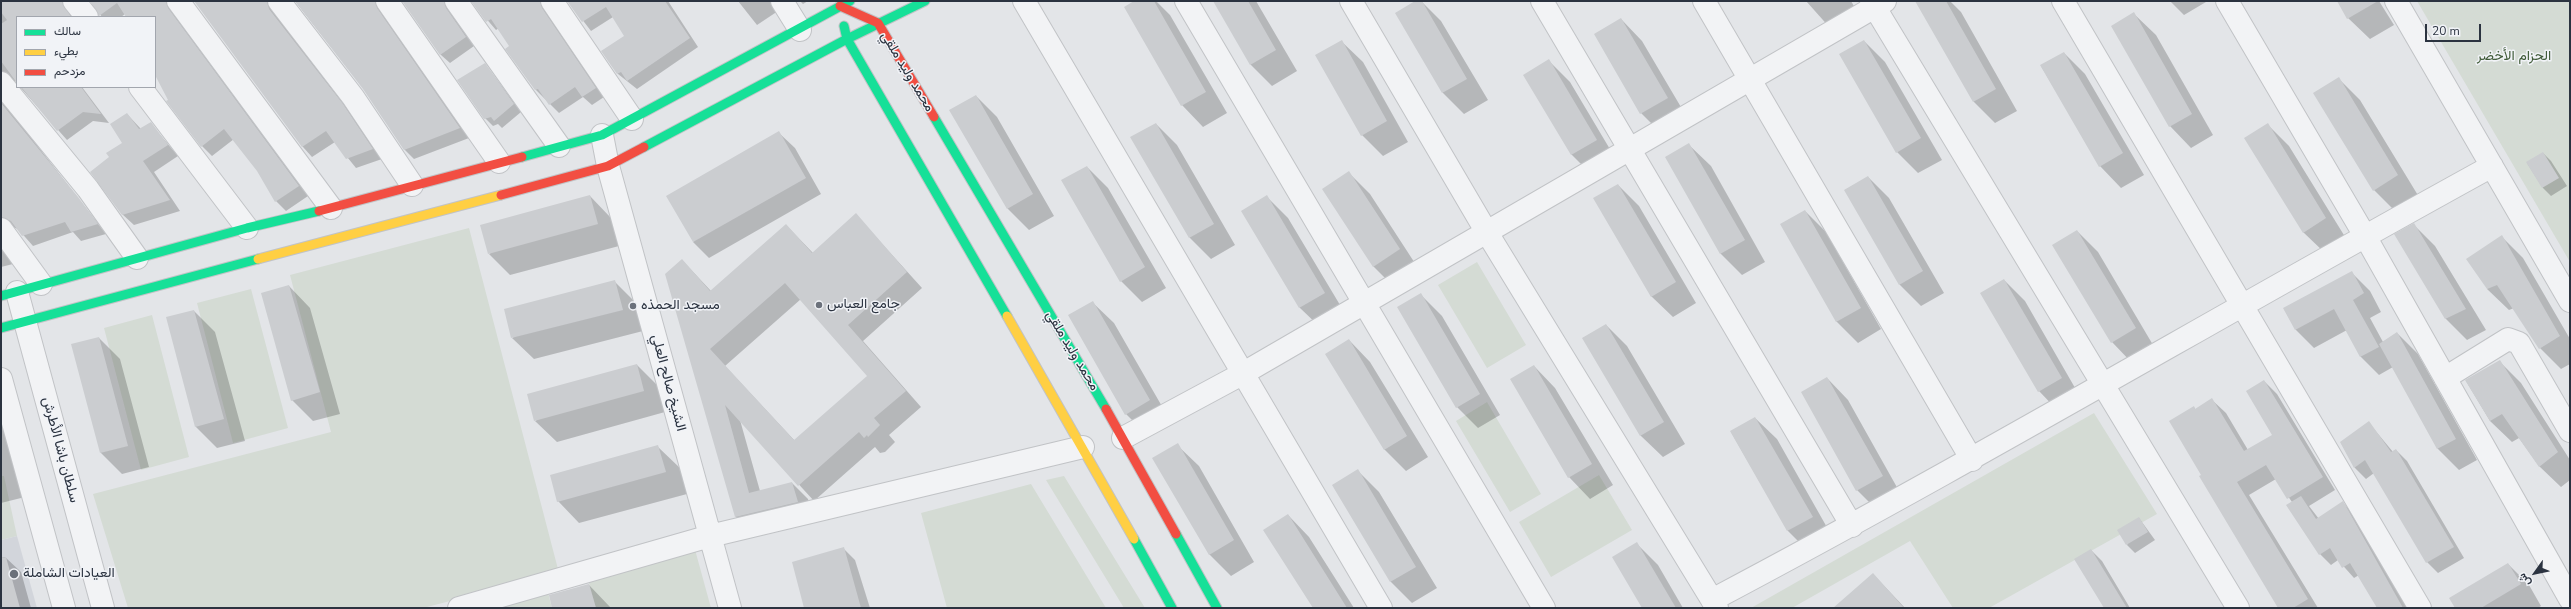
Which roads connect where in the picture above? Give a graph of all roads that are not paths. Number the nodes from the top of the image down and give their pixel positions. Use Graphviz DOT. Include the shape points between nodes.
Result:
graph roads {
  1 [pos="74,1"];
  2 [pos="178,1"];
  3 [pos="279,1"];
  4 [pos="387,1"];
  5 [pos="456,1"];
  6 [pos="552,1"];
  7 [pos="782,1"];
  8 [pos="850,1"];
  9 [pos="925,1"];
  10 [pos="1024,1"];
  11 [pos="1186,1"];
  12 [pos="1351,1"];
  13 [pos="1542,1"];
  14 [pos="1704,1"];
  15 [pos="2063,1"];
  16 [pos="2227,1"];
  17 [pos="2396,1"];
  18 [pos="1877,3"];
  19 [pos="840,6"];
  20 [pos="86,16"];
  21 [pos="878,23"];
  22 [pos="800,30"];
  23 [pos="847,39"];
  24 [pos="1750,80"];
  25 [pos="1,83"];
  26 [pos="141,88"];
  27 [pos="632,119"];
  28 [pos="602,135"];
  29 [pos="559,146"];
  30 [pos="1630,150"];
  31 [pos="499,162"];
  32 [pos="608,166"];
  33 [pos="2492,166"];
  34 [pos="412,185"];
  35 [pos="330,208"];
  36 [pos="247,228"];
  37 [pos="1,229"];
  38 [pos="1486,230"];
  39 [pos="2365,236"];
  40 [pos="137,258"];
  41 [pos="41,284"];
  42 [pos="9,294"];
  43 [pos="2570,300"];
  44 [pos="1362,303"];
  45 [pos="2242,307"];
  46 [pos="25,321"];
  47 [pos="1,328"];
  48 [pos="1242,374"];
  49 [pos="1,378"];
  50 [pos="2445,378"];
  51 [pos="2102,383"];
  52 [pos="2563,402"];
  53 [pos="2570,431"];
  54 [pos="1123,438"];
  55 [pos="1083,447"];
  56 [pos="1972,460"];
  57 [pos="1852,526"];
  58 [pos="710,536"];
  59 [pos="2570,599"];
  60 [pos="1714,604"];
  61 [pos="64,608"];
  62 [pos="103,608"];
  63 [pos="459,608"];
  64 [pos="730,608"];
  65 [pos="1172,608"];
  66 [pos="1217,608"];
  67 [pos="1381,608"];
  68 [pos="1544,608"];
  69 [pos="2238,608"];
  70 [pos="2420,608"];
  1 -- 20 [label="street"];
  2 -- 35 [label="street"];
  3 -- 34 [label="street" via="353,97"];
  4 -- 31 [label="street"];
  5 -- 29 [label="street"];
  6 -- 27 [label="street"];
  7 -- 22 [label="street"];
  8 -- 19 [label="main road"];
  9 -- 21 [label="main road"];
  10 -- 48 [label="street"];
  11 -- 44 [label="street"];
  12 -- 38 [label="street"];
  13 -- 30 [label="street"];
  14 -- 24 [label="street"];
  15 -- 45 [label="street"];
  16 -- 39 [label="street"];
  17 -- 33 [label="street"];
  18 -- 24 [label="street"];
  18 -- 51 [label="street"];
  19 -- 21 [label="main road, محمد وليد ملقي"];
  19 -- 22 [label="main road"];
  19 -- 23 [label="main road"];
  21 -- 23 [label="main road"];
  21 -- 54 [label="main road, محمد وليد ملقي"];
  22 -- 27 [label="main road"];
  23 -- 32 [label="main road"];
  23 -- 55 [label="main road"];
  24 -- 30 [label="street"];
  24 -- 56 [label="street"];
  25 -- 40 [label="street" via="88,190"];
  26 -- 36 [label="street"];
  27 -- 28 [label="main road"];
  28 -- 29 [label="main road"];
  28 -- 32 [label="street, الشيخ صالح العلي"];
  29 -- 31 [label="main road"];
  30 -- 38 [label="street"];
  30 -- 57 [label="street"];
  31 -- 34 [label="main road"];
  32 -- 46 [label="main road"];
  32 -- 58 [label="street, الشيخ صالح العلي"];
  33 -- 39 [label="street"];
  33 -- 43 [label="street"];
  34 -- 35 [label="main road"];
  35 -- 36 [label="main road"];
  36 -- 40 [label="main road"];
  37 -- 41 [label="street"];
  38 -- 44 [label="street"];
  38 -- 60 [label="street"];
  39 -- 45 [label="street"];
  39 -- 50 [label="street"];
  40 -- 41 [label="main road"];
  41 -- 42 [label="main road"];
  42 -- 46 [label="street, سلطان باشا الأطرش"];
  44 -- 48 [label="street"];
  44 -- 68 [label="street"];
  45 -- 51 [label="street"];
  45 -- 70 [label="street"];
  46 -- 47 [label="main road"];
  46 -- 62 [label="street, سلطان باشا الأطرش"];
  48 -- 54 [label="street"];
  48 -- 67 [label="street"];
  49 -- 61 [label="street"];
  50 -- 52 [label="street" via="2508,339 2519,343"];
  50 -- 59 [label="street"];
  51 -- 56 [label="street"];
  51 -- 69 [label="street"];
  52 -- 53 [label="street"];
  54 -- 66 [label="main road, محمد وليد ملقي"];
  55 -- 58 [label="street"];
  55 -- 65 [label="main road"];
  56 -- 57 [label="street"];
  57 -- 60 [label="street"];
  58 -- 63 [label="street"];
  58 -- 64 [label="street, الشيخ صالح العلي"];
}
